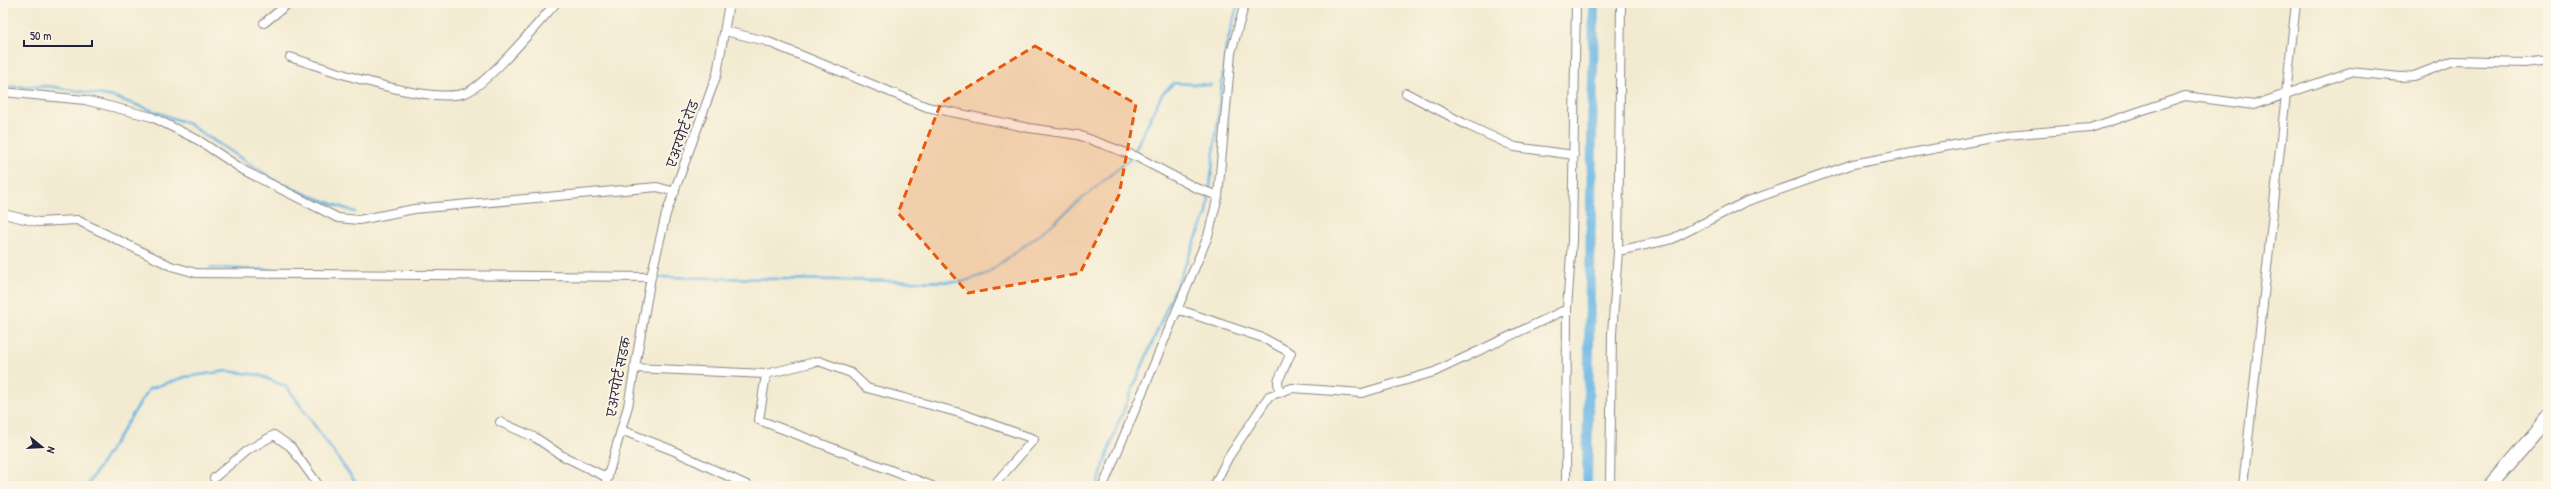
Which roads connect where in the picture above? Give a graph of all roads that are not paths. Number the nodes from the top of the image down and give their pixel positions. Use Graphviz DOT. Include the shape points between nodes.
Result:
graph roads {
  1 [pos="289,3"];
  2 [pos="556,3"];
  3 [pos="729,3"];
  4 [pos="1245,3"];
  5 [pos="1576,3"];
  6 [pos="1621,3"];
  7 [pos="2296,3"];
  8 [pos="264,23"];
  9 [pos="725,31"];
  10 [pos="290,57"];
  11 [pos="2548,60"];
  12 [pos="3,92"];
  13 [pos="1406,93"];
  14 [pos="2286,94"];
  15 [pos="1574,155"];
  16 [pos="674,192"];
  17 [pos="1218,196"];
  18 [pos="3,214"];
  19 [pos="1618,251"];
  20 [pos="651,275"];
  21 [pos="1177,309"];
  22 [pos="1567,309"];
  23 [pos="634,368"];
  24 [pos="766,374"];
  25 [pos="1279,393"];
  26 [pos="2548,419"];
  27 [pos="500,422"];
  28 [pos="621,430"];
  29 [pos="214,478"];
  30 [pos="608,478"];
  31 [pos="319,486"];
  32 [pos="605,486"];
  33 [pos="749,486"];
  34 [pos="932,486"];
  35 [pos="993,486"];
  36 [pos="1103,486"];
  37 [pos="1214,486"];
  38 [pos="1566,486"];
  39 [pos="1610,486"];
  40 [pos="2244,486"];
  41 [pos="2490,486"];
  1 -- 8 [label="street"];
  2 -- 10 [label="street" via="487,78 466,93 448,95 412,92 351,77"];
  3 -- 9 [label="street, एअरपोर्ट रोड"];
  4 -- 17 [label="street" via="1231,53"];
  5 -- 15 [label="street"];
  6 -- 19 [label="street"];
  7 -- 14 [label="street"];
  9 -- 16 [label="street, एअरपोर्ट रोड" via="717,74"];
  9 -- 17 [label="street" via="766,42 927,107 1078,136 1137,157"];
  11 -- 14 [label="street" via="2524,63 2453,61 2414,76 2402,77 2350,72"];
  12 -- 16 [label="street" via="85,100 152,117 198,140 245,171 338,218 359,220 414,209 657,187"];
  13 -- 15 [label="street" via="1515,147"];
  14 -- 19 [label="street" via="2254,105 2185,96 2090,128 2006,135 1853,164 1745,202 1672,238"];
  14 -- 40 [label="street"];
  15 -- 22 [label="street"];
  16 -- 20 [label="street, एअरपोर्ट रोड"];
  17 -- 21 [label="street" via="1208,236"];
  18 -- 20 [label="street" via="38,222 77,220 171,266 196,273"];
  19 -- 39 [label="street" via="1612,334"];
  20 -- 23 [label="street, एअरपोर्ट सडक"];
  21 -- 25 [label="street" via="1264,338 1291,353 1278,381"];
  21 -- 36 [label="street"];
  22 -- 25 [label="street" via="1434,372 1376,389 1362,393 1292,388"];
  22 -- 38 [label="street"];
  23 -- 24 [label="street"];
  23 -- 28 [label="street, एअरपोर्ट सडक"];
  24 -- 34 [label="street" via="759,420"];
  24 -- 35 [label="street" via="819,361 851,373 867,388 960,413 1034,439"];
  25 -- 37 [label="street" via="1269,396 1228,458"];
  26 -- 41 [label="highway"];
  27 -- 30 [label="street" via="536,438"];
  28 -- 30 [label="street, एअरपोर्ट सडक"];
  28 -- 33 [label="street" via="672,450"];
  29 -- 31 [label="street" via="246,451 274,435 291,447"];
  30 -- 32 [label="street, एअरपोर्ट सडक"];
}
